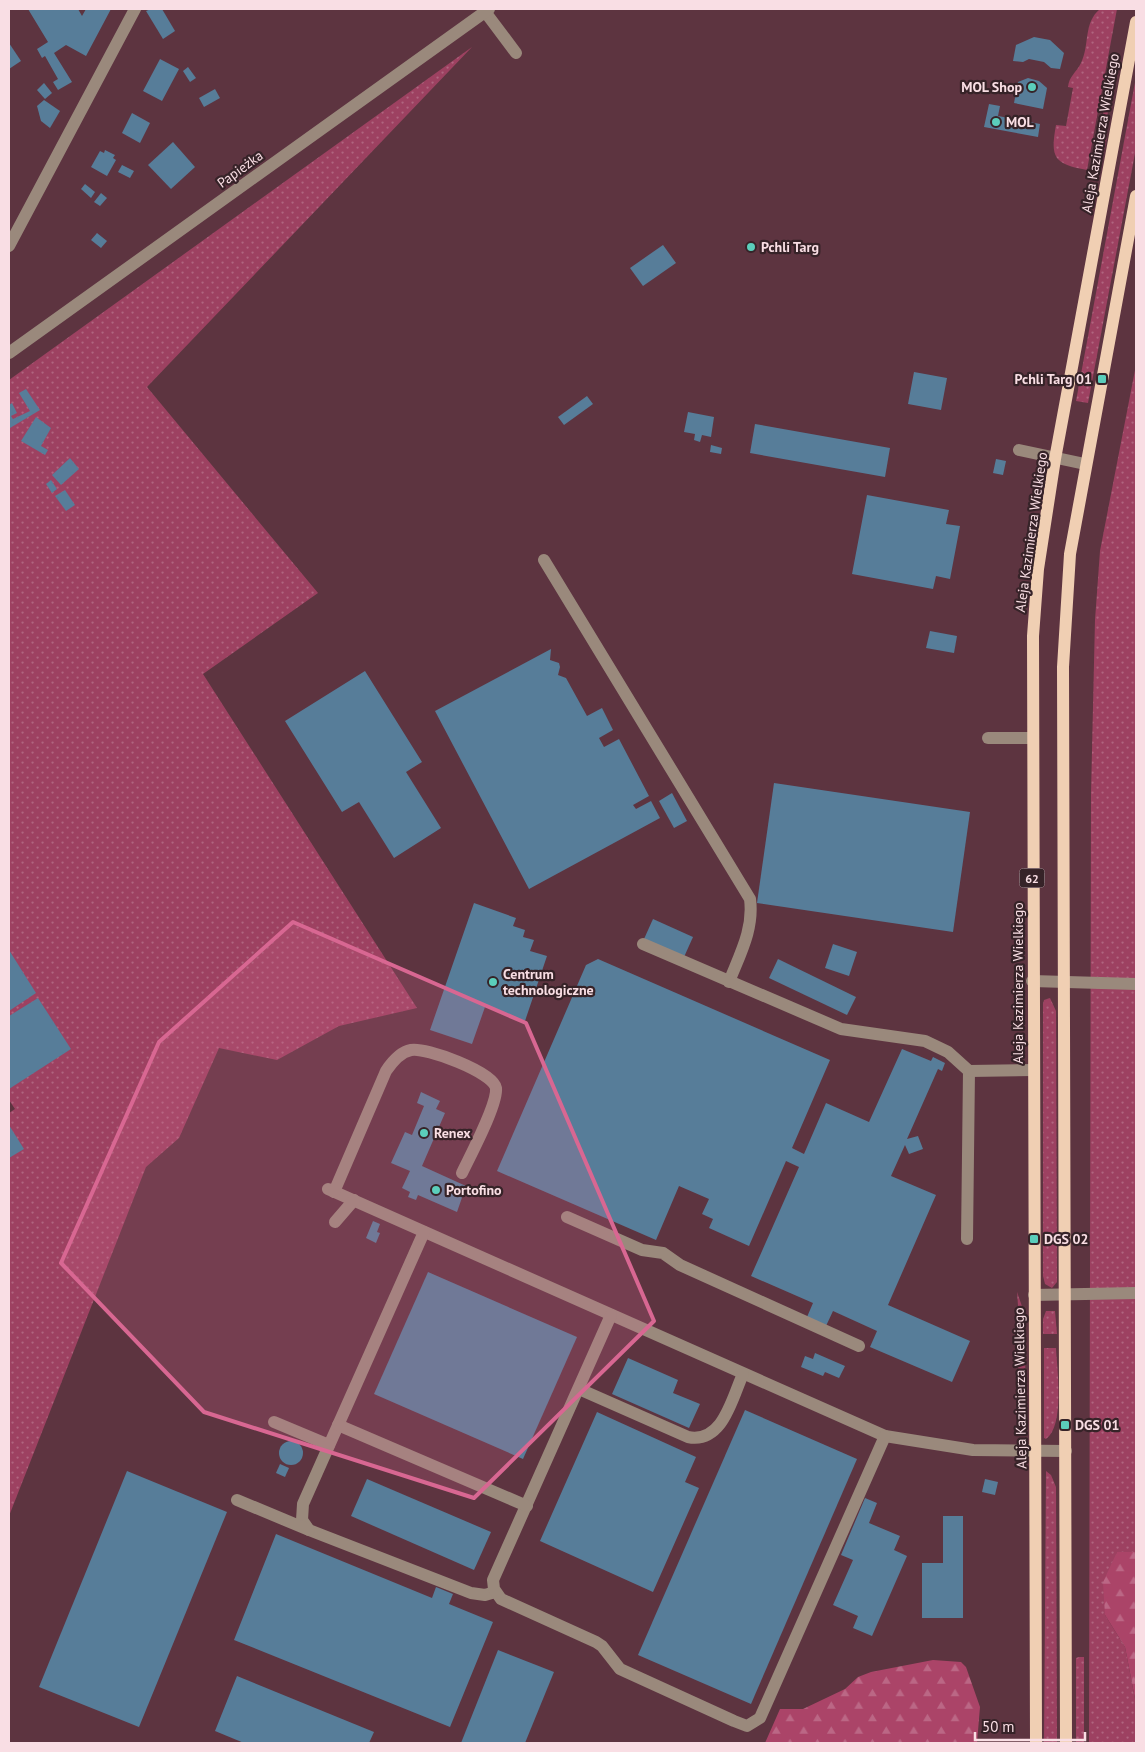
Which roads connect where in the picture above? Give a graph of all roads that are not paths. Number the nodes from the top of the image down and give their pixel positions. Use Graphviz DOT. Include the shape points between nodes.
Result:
graph roads {
  1 [pos="136,9"];
  2 [pos="486,10"];
  3 [pos="1136,22"];
  4 [pos="516,54"];
  5 [pos="1136,196"];
  6 [pos="9,246"];
  7 [pos="9,353"];
  8 [pos="1019,450"];
  9 [pos="1055,458"];
  10 [pos="1085,464"];
  11 [pos="544,560"];
  12 [pos="988,738"];
  13 [pos="1032,738"];
  14 [pos="643,944"];
  15 [pos="1032,981"];
  16 [pos="729,982"];
  17 [pos="1064,982"];
  18 [pos="1136,984"];
  19 [pos="1033,1070"];
  20 [pos="969,1071"];
  21 [pos="462,1173"];
  22 [pos="354,1200"];
  23 [pos="567,1217"];
  24 [pos="335,1222"];
  25 [pos="424,1232"];
  26 [pos="967,1239"];
  27 [pos="1136,1293"];
  28 [pos="1064,1294"];
  29 [pos="1034,1295"];
  30 [pos="611,1315"];
  31 [pos="859,1346"];
  32 [pos="743,1374"];
  33 [pos="579,1389"];
  34 [pos="274,1422"];
  35 [pos="338,1425"];
  36 [pos="885,1436"];
  37 [pos="330,1445"];
  38 [pos="1035,1451"];
  39 [pos="1066,1451"];
  40 [pos="237,1500"];
  41 [pos="526,1506"];
  42 [pos="309,1530"];
  43 [pos="495,1592"];
  44 [pos="1036,1743"];
  45 [pos="1066,1743"];
  1 -- 6 [label="street"];
  2 -- 4 [label="street"];
  2 -- 7 [label="street, Papieżka"];
  3 -- 9 [label="main road, Aleja Kazimierza Wielkiego / 62"];
  5 -- 10 [label="main road, 62"];
  8 -- 9 [label="street"];
  9 -- 10 [label="street"];
  9 -- 13 [label="main road, Aleja Kazimierza Wielkiego / 62" via="1038,569 1033,636"];
  10 -- 17 [label="main road, 62" via="1070,554 1063,667"];
  11 -- 16 [label="street" via="750,899 753,916 749,933"];
  12 -- 13 [label="street"];
  13 -- 15 [label="main road, Aleja Kazimierza Wielkiego / 62"];
  14 -- 16 [label="street"];
  15 -- 17 [label="street"];
  15 -- 19 [label="main road, Aleja Kazimierza Wielkiego / 62"];
  16 -- 20 [label="street" via="840,1029 924,1041 948,1052"];
  17 -- 18 [label="street"];
  17 -- 28 [label="main road, 62"];
  19 -- 20 [label="street"];
  19 -- 29 [label="main road, Aleja Kazimierza Wielkiego / 62"];
  20 -- 26 [label="street"];
  21 -- 22 [label="street" via="494,1103 496,1088 491,1079 481,1072 423,1049 409,1050 392,1061 386,1071 331,1190"];
  22 -- 24 [label="street"];
  22 -- 25 [label="street"];
  23 -- 31 [label="street" via="642,1250 662,1253 680,1265"];
  25 -- 30 [label="street"];
  25 -- 35 [label="street"];
  27 -- 28 [label="street"];
  28 -- 29 [label="street"];
  28 -- 39 [label="main road, 62"];
  29 -- 38 [label="main road, Aleja Kazimierza Wielkiego / 62"];
  30 -- 32 [label="street"];
  30 -- 33 [label="street"];
  32 -- 33 [label="street" via="719,1426 701,1438 688,1437"];
  32 -- 36 [label="street"];
  33 -- 41 [label="street"];
  34 -- 37 [label="street"];
  35 -- 37 [label="street"];
  35 -- 41 [label="street"];
  36 -- 38 [label="street" via="973,1450"];
  36 -- 43 [label="street" via="760,1718 753,1724 747,1726 734,1721 620,1669 596,1642 501,1599"];
  37 -- 42 [label="street" via="301,1513"];
  38 -- 39 [label="street"];
  38 -- 44 [label="main road, Aleja Kazimierza Wielkiego / 62"];
  39 -- 45 [label="main road, 62"];
  40 -- 42 [label="street"];
  41 -- 43 [label="street" via="494,1580"];
  42 -- 43 [label="street" via="471,1593 485,1595"];
}
